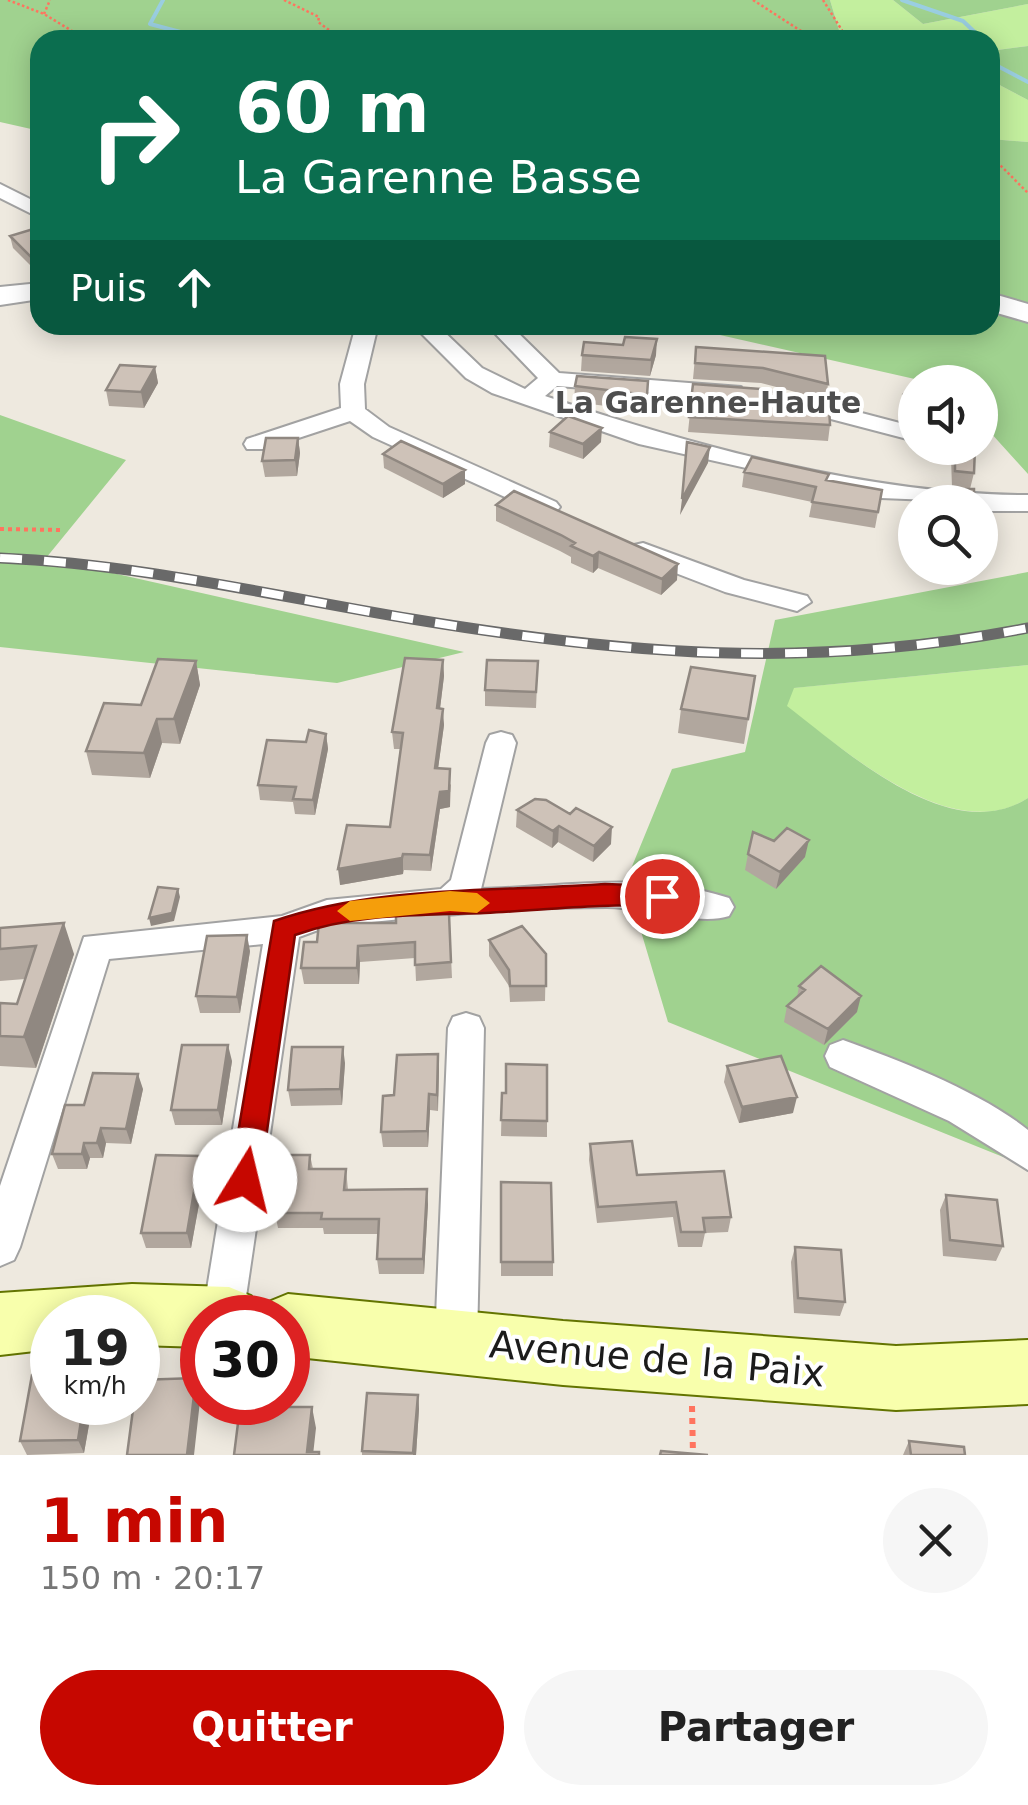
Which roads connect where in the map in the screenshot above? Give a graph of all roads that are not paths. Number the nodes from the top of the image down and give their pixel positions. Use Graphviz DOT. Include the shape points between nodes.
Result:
graph roads {
  1 [pos="0,190"];
  2 [pos="30,206"];
  3 [pos="30,292"];
  4 [pos="0,296"];
  5 [pos="1000,305"];
  6 [pos="1028,313"];
  7 [pos="365,335"];
  8 [pos="434,335"];
  9 [pos="508,335"];
  10 [pos="552,379"];
  11 [pos="528,398"];
  12 [pos="353,412"];
  13 [pos="898,430"];
  14 [pos="256,444"];
  15 [pos="898,492"];
  16 [pos="998,503"];
  17 [pos="1028,503"];
  18 [pos="565,515"];
  19 [pos="616,538"];
  20 [pos="797,602"];
  21 [pos="501,743"];
  22 [pos="450,901"];
  23 [pos="717,907"];
  24 [pos="283,928"];
  25 [pos="466,1028"];
  26 [pos="843,1056"];
  27 [pos="1028,1152"];
  28 [pos="0,1247"];
  29 [pos="228,1295"];
  30 [pos="30,1321"];
  31 [pos="0,1324"];
  32 [pos="310,1326"];
  33 [pos="456,1341"];
  34 [pos="1028,1372"];
  1 -- 2 [label="street"];
  3 -- 4 [label="street"];
  5 -- 6 [label="street"];
  7 -- 12 [label="street" via="352,384"];
  8 -- 11 [label="street" via="474,373"];
  9 -- 10 [label="street"];
  10 -- 11 [label="street"];
  10 -- 13 [label="street" via="761,394"];
  11 -- 15 [label="street" via="682,448"];
  12 -- 14 [label="street"];
  12 -- 18 [label="street" via="381,432"];
  16 -- 17 [label="street"];
  19 -- 20 [label="street" via="735,586"];
  21 -- 22 [label="street" via="466,886"];
  22 -- 23 [label="street" via="605,894"];
  22 -- 24 [label="street" via="328,913"];
  24 -- 28 [label="street" via="96,947"];
  24 -- 29 [label="street"];
  25 -- 33 [label="street"];
  26 -- 27 [label="street" via="947,1101"];
  30 -- 31 [label="main road"];
  32 -- 33 [label="main road, Avenue de la Paix"];
  33 -- 34 [label="main road, Avenue de la Paix" via="896,1378"];
}
